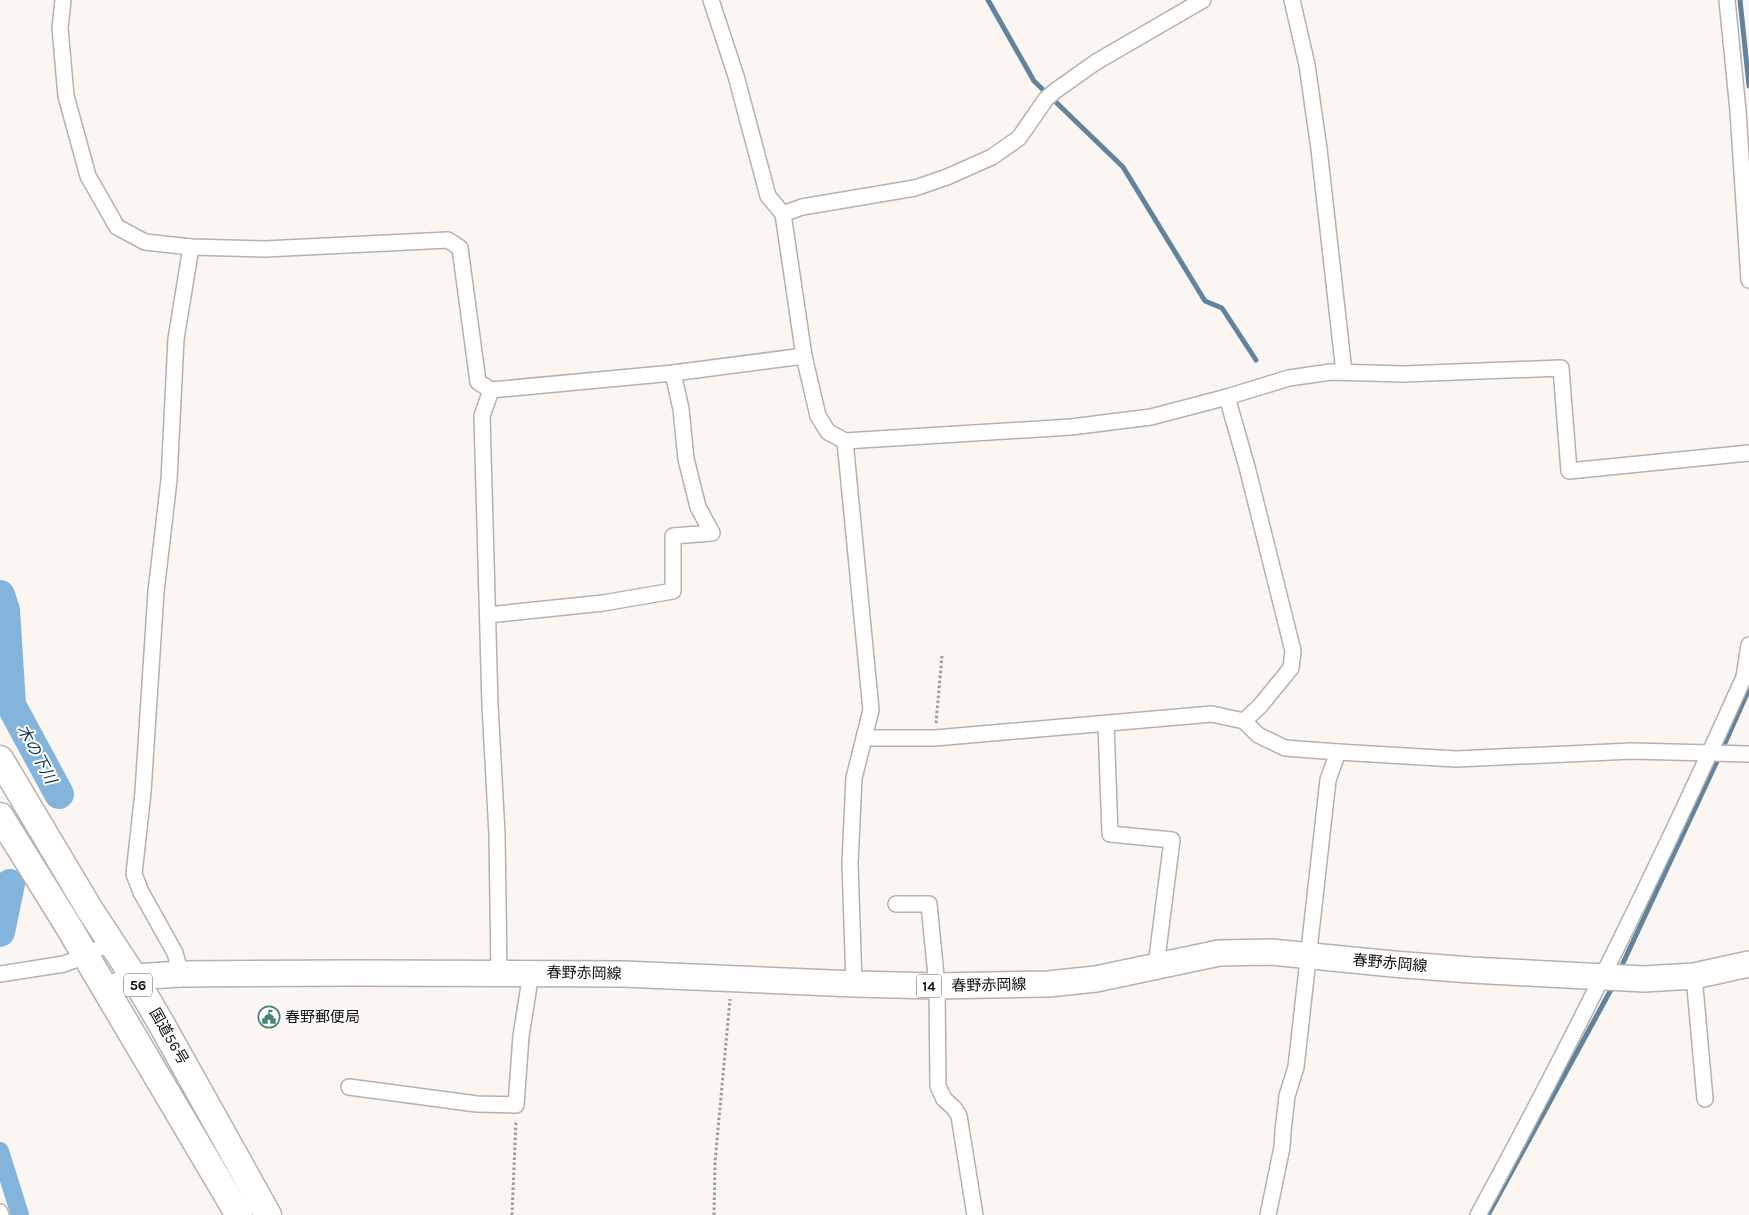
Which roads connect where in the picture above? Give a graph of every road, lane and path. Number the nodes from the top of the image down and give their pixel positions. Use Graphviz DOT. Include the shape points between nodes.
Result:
graph roads {
  1 [pos="63,0"];
  2 [pos="711,0"];
  3 [pos="1204,0"];
  4 [pos="1292,0"];
  5 [pos="1727,0"];
  6 [pos="1744,110"];
  7 [pos="783,214"];
  8 [pos="191,247"];
  9 [pos="1749,280"];
  10 [pos="804,356"];
  11 [pos="1344,372"];
  12 [pos="673,373"];
  13 [pos="491,390"];
  14 [pos="1227,397"];
  15 [pos="845,441"];
  16 [pos="1749,453"];
  17 [pos="488,615"];
  18 [pos="1749,645"];
  19 [pos="942,656"];
  20 [pos="1244,721"];
  21 [pos="1106,724"];
  22 [pos="864,738"];
  23 [pos="935,738"];
  24 [pos="1338,752"];
  25 [pos="1710,753"];
  26 [pos="1749,754"];
  27 [pos="0,759"];
  28 [pos="0,816"];
  29 [pos="896,904"];
  30 [pos="111,942"];
  31 [pos="1309,955"];
  32 [pos="85,956"];
  33 [pos="1749,964"];
  34 [pos="1156,966"];
  35 [pos="531,972"];
  36 [pos="499,973"];
  37 [pos="0,974"];
  38 [pos="181,974"];
  39 [pos="1604,976"];
  40 [pos="1694,976"];
  41 [pos="134,977"];
  42 [pos="732,978"];
  43 [pos="854,984"];
  44 [pos="938,986"];
  45 [pos="107,991"];
  46 [pos="349,1087"];
  47 [pos="1704,1099"];
  48 [pos="516,1105"];
  49 [pos="239,1215"];
  50 [pos="268,1215"];
  51 [pos="512,1215"];
  52 [pos="714,1215"];
  53 [pos="975,1215"];
  54 [pos="1268,1215"];
  55 [pos="1478,1215"];
  1 -- 8 [label="street" via="60,28 66,96 88,176 117,227 145,242"];
  2 -- 7 [label="street" via="736,76 768,196"];
  3 -- 7 [label="street" via="1096,62 1051,95 1019,138 992,157 914,188 802,207"];
  4 -- 11 [label="street" via="1307,65 1319,149"];
  5 -- 6 [label="street"];
  6 -- 9 [label="street"];
  7 -- 10 [label="street"];
  8 -- 13 [label="street" via="265,249 448,240 460,248 478,382"];
  8 -- 38 [label="street" via="176,339 169,480 156,592 143,792 134,874 175,953"];
  10 -- 12 [label="street"];
  10 -- 15 [label="street" via="818,416 828,432"];
  11 -- 14 [label="street" via="1289,378"];
  11 -- 16 [label="street" via="1404,374 1561,368 1569,471"];
  12 -- 13 [label="street"];
  12 -- 17 [label="street" via="686,458 698,507 712,532 673,536 673,591 603,603"];
  13 -- 17 [label="street" via="482,416"];
  14 -- 15 [label="street" via="1151,417 1080,426"];
  14 -- 20 [label="street" via="1293,651 1291,668"];
  15 -- 22 [label="street" via="871,710"];
  17 -- 36 [label="street"];
  18 -- 25 [label="street" via="1744,677"];
  19 -- 23 [label="path"];
  20 -- 21 [label="street" via="1212,714"];
  20 -- 24 [label="street" via="1258,735 1285,748"];
  21 -- 23 [label="street"];
  21 -- 34 [label="street" via="1110,834 1172,840"];
  22 -- 23 [label="street"];
  22 -- 43 [label="street" via="854,778 850,863"];
  24 -- 25 [label="street" via="1456,759 1632,751"];
  24 -- 31 [label="street" via="1328,780"];
  25 -- 26 [label="street"];
  25 -- 39 [label="street"];
  27 -- 30 [label="highway, 国道56号 / 56"];
  28 -- 32 [label="highway, 国道56号 / 56"];
  29 -- 44 [label="street" via="929,904"];
  30 -- 32 [label="street"];
  30 -- 41 [label="highway, 国道56号 / 56"];
  31 -- 34 [label="main road, 春野赤岡線 / 14" via="1219,953"];
  31 -- 39 [label="main road, 春野赤岡線 / 14" via="1472,970"];
  31 -- 54 [label="street" via="1296,1067"];
  32 -- 37 [label="street" via="64,964"];
  32 -- 45 [label="highway, 国道56号 / 56"];
  33 -- 40 [label="main road, 春野赤岡線 / 14"];
  34 -- 44 [label="main road, 春野赤岡線 / 14" via="1096,979 1048,984"];
  35 -- 36 [label="main road, 春野赤岡線 / 14"];
  35 -- 42 [label="main road, 春野赤岡線 / 14"];
  35 -- 48 [label="street" via="521,1036"];
  36 -- 38 [label="main road, 春野赤岡線 / 14"];
  38 -- 41 [label="main road, 春野赤岡線 / 14"];
  39 -- 40 [label="main road, 春野赤岡線 / 14" via="1644,979"];
  39 -- 55 [label="street"];
  40 -- 47 [label="street"];
  41 -- 45 [label="main road, 春野赤岡線 / 14"];
  41 -- 50 [label="highway, 国道56号 / 56"];
  42 -- 43 [label="main road, 春野赤岡線 / 14"];
  42 -- 52 [label="path" via="715,1162"];
  43 -- 44 [label="main road, 春野赤岡線 / 14"];
  44 -- 53 [label="street" via="938,1086 944,1099 959,1116"];
  45 -- 49 [label="highway, 国道56号 / 56"];
  46 -- 48 [label="street" via="477,1104"];
  48 -- 51 [label="path"];
}
